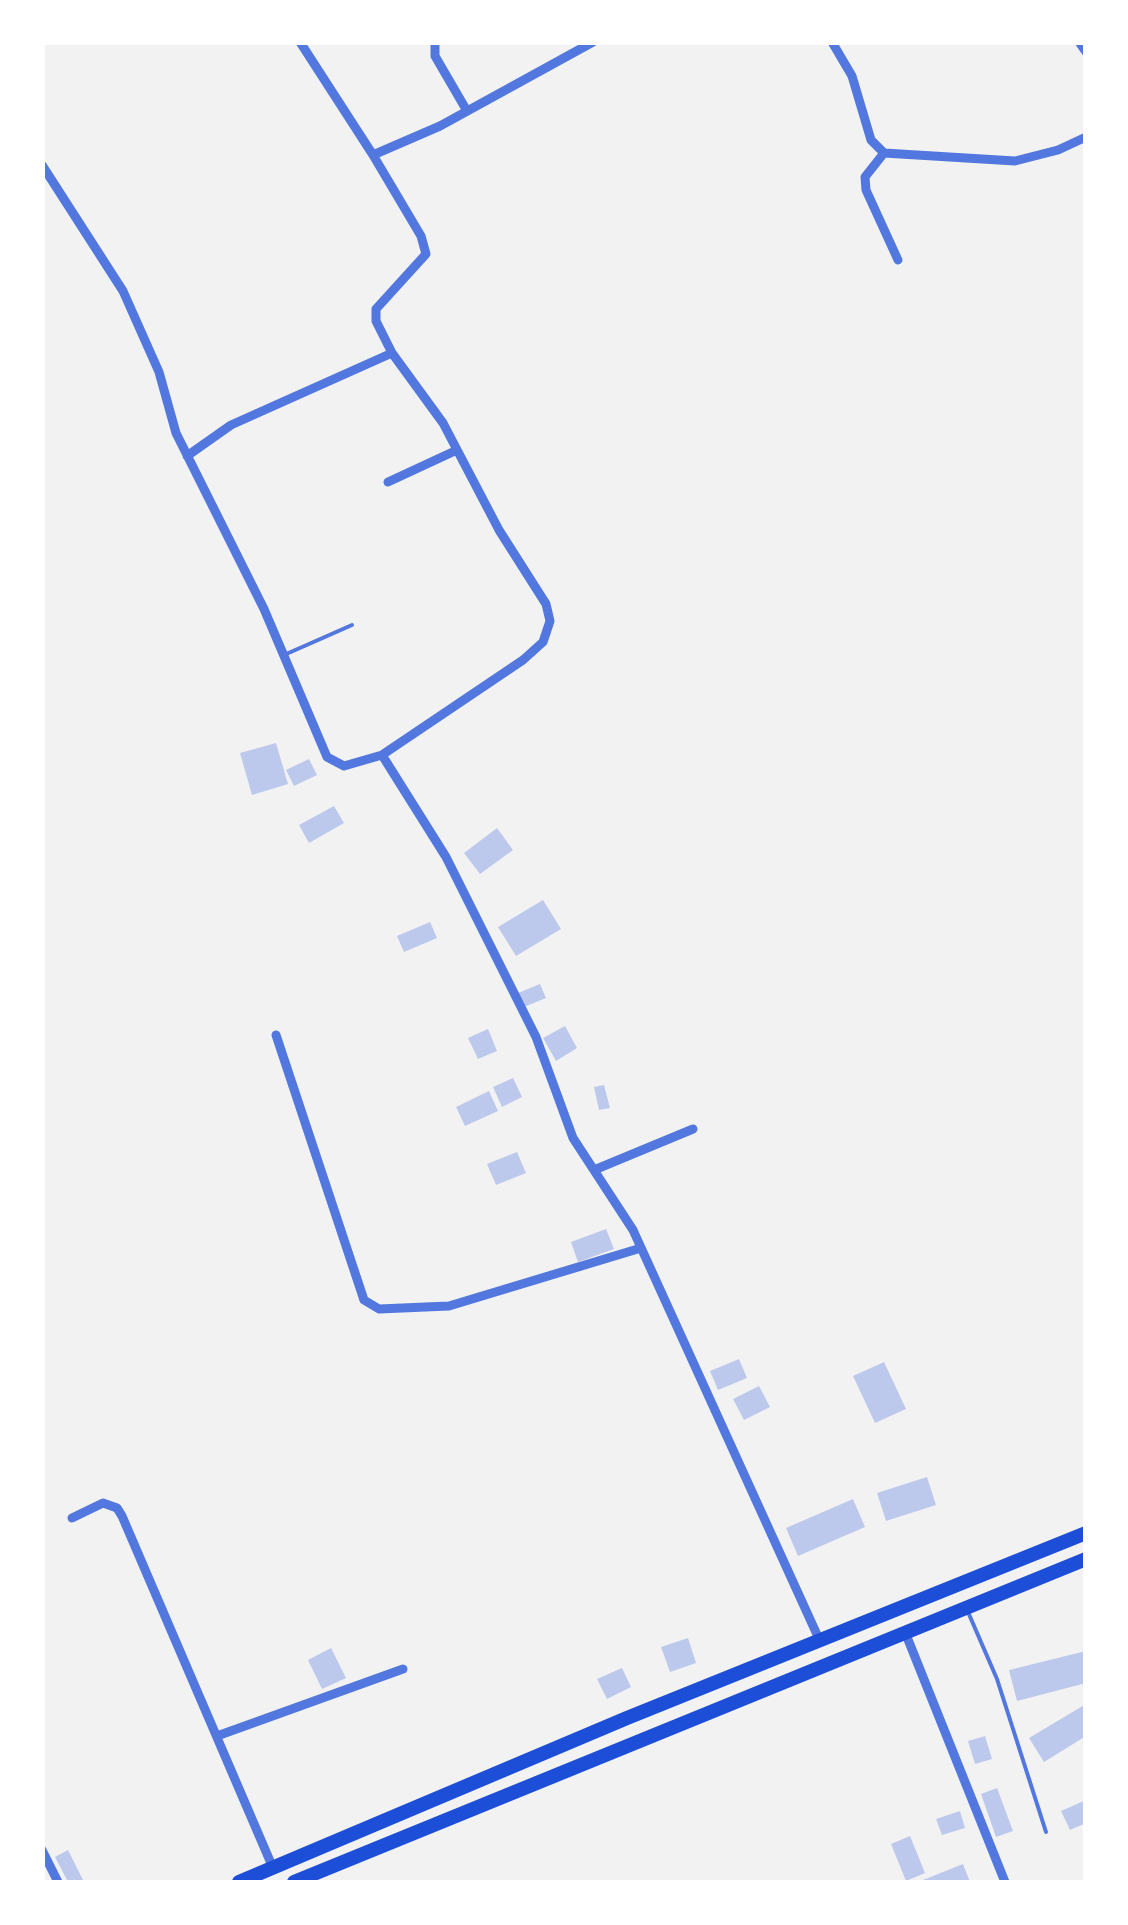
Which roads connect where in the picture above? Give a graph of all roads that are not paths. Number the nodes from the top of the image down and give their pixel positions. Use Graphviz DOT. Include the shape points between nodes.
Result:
graph roads {
  1 [pos="300,42"];
  2 [pos="436,42"];
  3 [pos="593,42"];
  4 [pos="832,42"];
  5 [pos="1079,42"];
  6 [pos="1086,52"];
  7 [pos="467,111"];
  8 [pos="1086,137"];
  9 [pos="884,153"];
  10 [pos="373,155"];
  11 [pos="42,164"];
  12 [pos="898,260"];
  13 [pos="392,353"];
  14 [pos="457,450"];
  15 [pos="187,456"];
  16 [pos="388,482"];
  17 [pos="352,625"];
  18 [pos="284,654"];
  19 [pos="382,755"];
  20 [pos="276,1035"];
  21 [pos="694,1129"];
  22 [pos="594,1170"];
  23 [pos="641,1248"];
  24 [pos="72,1518"];
  25 [pos="1086,1533"];
  26 [pos="1086,1559"];
  27 [pos="966,1607"];
  28 [pos="905,1632"];
  29 [pos="819,1639"];
  30 [pos="404,1669"];
  31 [pos="217,1736"];
  32 [pos="1046,1832"];
  33 [pos="42,1850"];
  34 [pos="273,1868"];
  35 [pos="58,1882"];
  36 [pos="239,1882"];
  37 [pos="294,1882"];
  38 [pos="1006,1882"];
  1 -- 10 [label="street"];
  2 -- 7 [label="street" via="435,56"];
  3 -- 7 [label="street"];
  4 -- 9 [label="street" via="852,76 871,140"];
  5 -- 6 [label="street"];
  7 -- 10 [label="street"];
  8 -- 9 [label="street" via="1015,161"];
  9 -- 12 [label="street" via="866,177 866,190"];
  10 -- 13 [label="street" via="426,254 376,309"];
  11 -- 15 [label="street" via="123,292"];
  13 -- 14 [label="street"];
  13 -- 15 [label="street" via="231,425"];
  14 -- 16 [label="street"];
  14 -- 19 [label="street" via="550,621 543,642 523,660"];
  15 -- 18 [label="street"];
  17 -- 18 [label="lane"];
  18 -- 19 [label="street" via="326,757 344,766"];
  19 -- 22 [label="street" via="446,857 536,1037 573,1138"];
  20 -- 23 [label="street" via="364,1300 379,1310 449,1306"];
  21 -- 22 [label="street"];
  22 -- 23 [label="street"];
  23 -- 29 [label="street"];
  24 -- 31 [label="street" via="103,1504 122,1516"];
  25 -- 29 [label="highway"];
  26 -- 27 [label="highway"];
  27 -- 28 [label="highway"];
  27 -- 32 [label="lane"];
  28 -- 37 [label="highway"];
  28 -- 38 [label="street"];
  29 -- 34 [label="highway"];
  30 -- 31 [label="street"];
  31 -- 34 [label="street"];
  33 -- 35 [label="street"];
  34 -- 36 [label="highway"];
}
